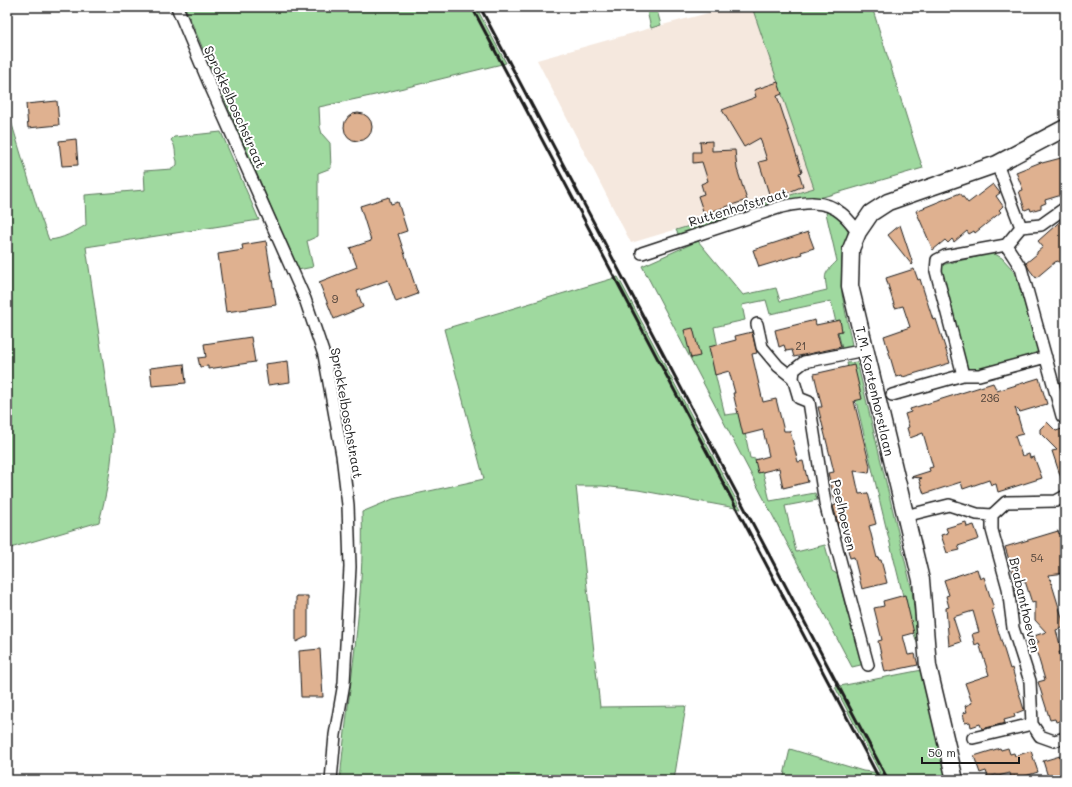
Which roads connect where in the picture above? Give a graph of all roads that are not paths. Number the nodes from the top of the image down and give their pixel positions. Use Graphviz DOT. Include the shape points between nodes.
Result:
graph roads {
  1 [pos="177,7"];
  2 [pos="1065,128"];
  3 [pos="997,164"];
  4 [pos="1065,208"];
  5 [pos="1020,227"];
  6 [pos="858,232"];
  7 [pos="1006,245"];
  8 [pos="642,253"];
  9 [pos="757,324"];
  10 [pos="865,350"];
  11 [pos="1046,357"];
  12 [pos="963,375"];
  13 [pos="793,378"];
  14 [pos="892,394"];
  15 [pos="1065,419"];
  16 [pos="1065,496"];
  17 [pos="992,515"];
  18 [pos="905,516"];
  19 [pos="868,665"];
  20 [pos="1032,724"];
  21 [pos="973,738"];
  22 [pos="1065,738"];
  23 [pos="331,780"];
  24 [pos="955,780"];
  1 -- 23 [label="street, Sprokkelboschstraat" via="305,299 324,355 342,455 348,505 350,567 344,683"];
  2 -- 3 [label="street, T.M. Kortenhorstlaan"];
  3 -- 5 [label="street"];
  3 -- 6 [label="street, T.M. Kortenhorstlaan" via="888,202 872,213"];
  4 -- 5 [label="street" via="1041,225"];
  5 -- 7 [label="street"];
  6 -- 8 [label="street, Ruttenhofstraat" via="842,213 830,205 804,202 781,207"];
  6 -- 10 [label="street, T.M. Kortenhorstlaan" via="851,249 850,286"];
  7 -- 11 [label="street" via="1021,268"];
  7 -- 12 [label="street" via="945,256 937,260 936,271"];
  9 -- 13 [label="street" via="762,347 778,366"];
  10 -- 13 [label="street" via="804,362 794,370"];
  10 -- 18 [label="street, T.M. Kortenhorstlaan"];
  11 -- 12 [label="street" via="979,375"];
  11 -- 15 [label="street"];
  12 -- 14 [label="street"];
  13 -- 19 [label="street, Peelhoeven" via="799,398 809,402 826,503"];
  16 -- 17 [label="street" via="1056,501 1006,502"];
  17 -- 18 [label="street" via="977,514 949,505"];
  17 -- 20 [label="street, Brabanthoeven" via="992,530 1008,588 1013,628 1030,681"];
  18 -- 24 [label="street, T.M. Kortenhorstlaan" via="921,580 928,666"];
  20 -- 21 [label="street"];
  20 -- 22 [label="street" via="1040,736 1054,741"];
}
